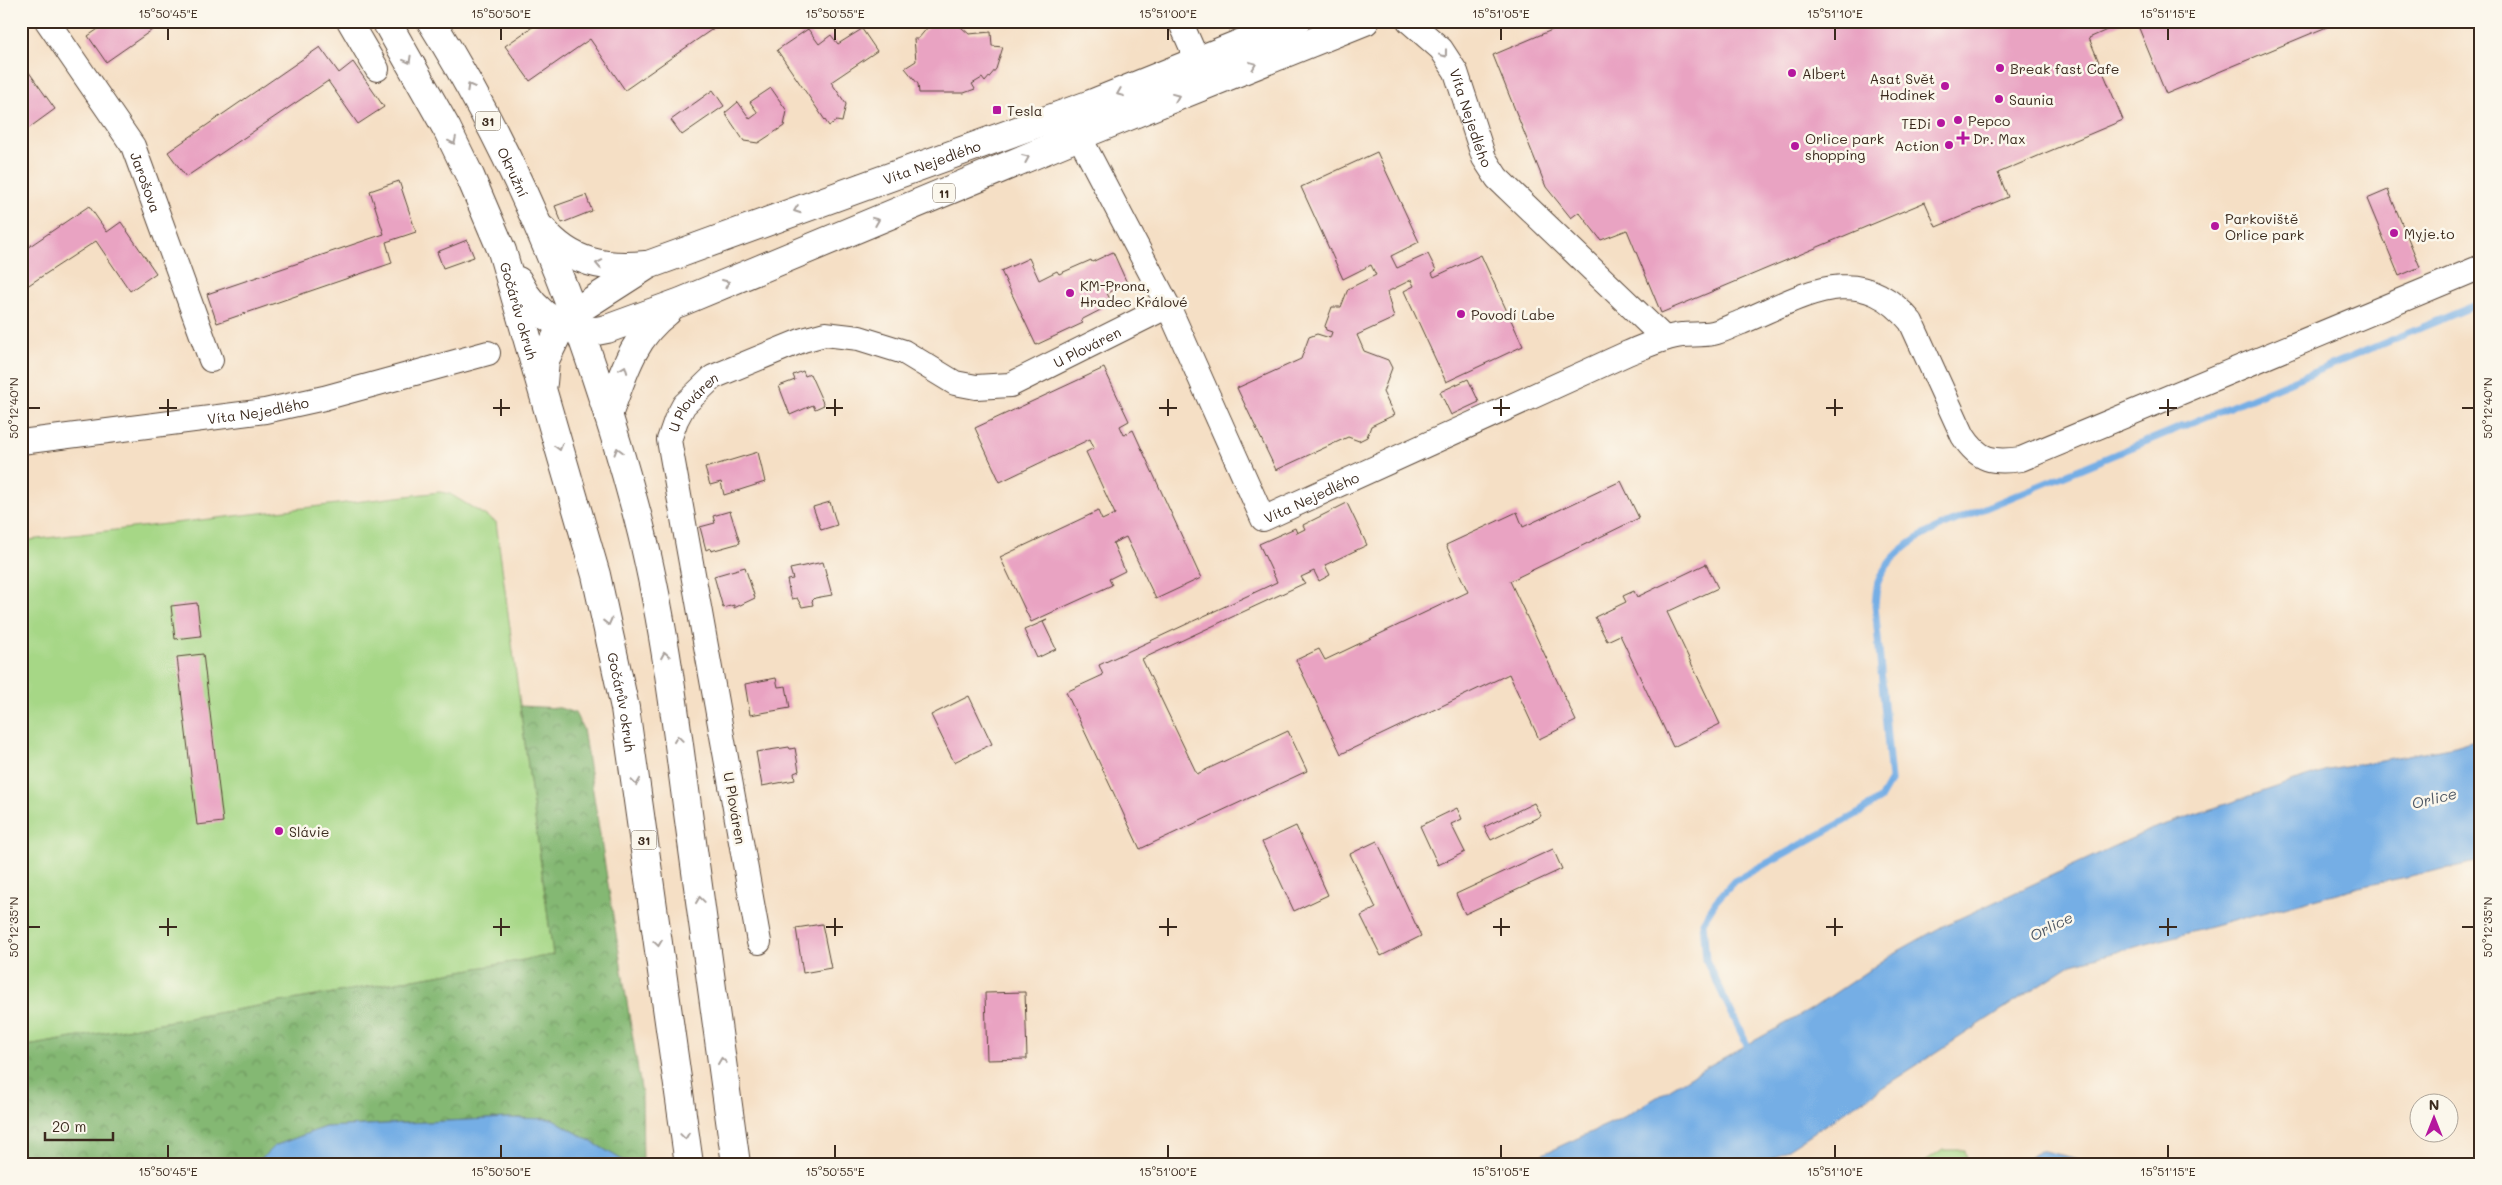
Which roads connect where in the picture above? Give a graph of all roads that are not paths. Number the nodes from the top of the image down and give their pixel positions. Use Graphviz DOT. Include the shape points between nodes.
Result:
graph roads {
  1 [pos="47,21"];
  2 [pos="349,21"];
  3 [pos="386,21"];
  4 [pos="431,21"];
  5 [pos="1180,21"];
  6 [pos="1296,21"];
  7 [pos="1365,21"];
  8 [pos="1408,21"];
  9 [pos="1198,62"];
  10 [pos="377,69"];
  11 [pos="1080,136"];
  12 [pos="538,224"];
  13 [pos="502,251"];
  14 [pos="2481,267"];
  15 [pos="637,272"];
  16 [pos="681,302"];
  17 [pos="1168,306"];
  18 [pos="572,323"];
  19 [pos="1664,338"];
  20 [pos="488,353"];
  21 [pos="211,360"];
  22 [pos="545,400"];
  23 [pos="608,415"];
  24 [pos="21,442"];
  25 [pos="759,942"];
  26 [pos="689,1164"];
  27 [pos="736,1164"];
  1 -- 21 [label="street, Jarošova" via="133,146"];
  2 -- 10 [label="street"];
  3 -- 13 [label="main road, 31, one-way" via="447,129"];
  12 -- 4 [label="main road, Okružní / 31, one-way" via="488,119"];
  5 -- 9 [label="street"];
  6 -- 9 [label="main road, Víta Nejedlého"];
  11 -- 7 [label="main road, 11, one-way"];
  8 -- 19 [label="street, Víta Nejedlého, one-way" via="1437,45 1456,72 1484,158 1497,178"];
  9 -- 15 [label="main road, Víta Nejedlého, one-way"];
  16 -- 11 [label="main road, 11, one-way"];
  11 -- 17 [label="street, Víta Nejedlého"];
  15 -- 12 [label="main road, one-way" via="584,261 563,250"];
  12 -- 18 [label="main road, Okružní / 31"];
  13 -- 18 [label="main road" via="526,296 544,314"];
  13 -- 22 [label="main road, Gočárův okruh / 31"];
  14 -- 19 [label="street, Víta Nejedlého" via="2021,459 2000,462 1983,457 1971,448 1911,322 1878,293 1846,285 1821,289 1714,333"];
  15 -- 18 [label="main road, Víta Nejedlého"];
  16 -- 18 [label="main road, 11" via="598,332"];
  23 -- 16 [label="main road, one-way" via="626,363 638,342 653,324"];
  17 -- 19 [label="street, Víta Nejedlého" via="1263,519"];
  17 -- 25 [label="street, U Plováren" via="1010,385 976,387 955,382 904,352 859,338 825,334 713,377 684,405 669,440"];
  18 -- 22 [label="main road" via="545,360 542,378"];
  18 -- 23 [label="main road, 31"];
  20 -- 24 [label="street, Víta Nejedlého" via="265,411"];
  22 -- 26 [label="main road, Gočárův okruh / 31, one-way" via="596,575 624,699"];
  27 -- 23 [label="main road, 31, one-way" via="670,684 638,519"];
}
